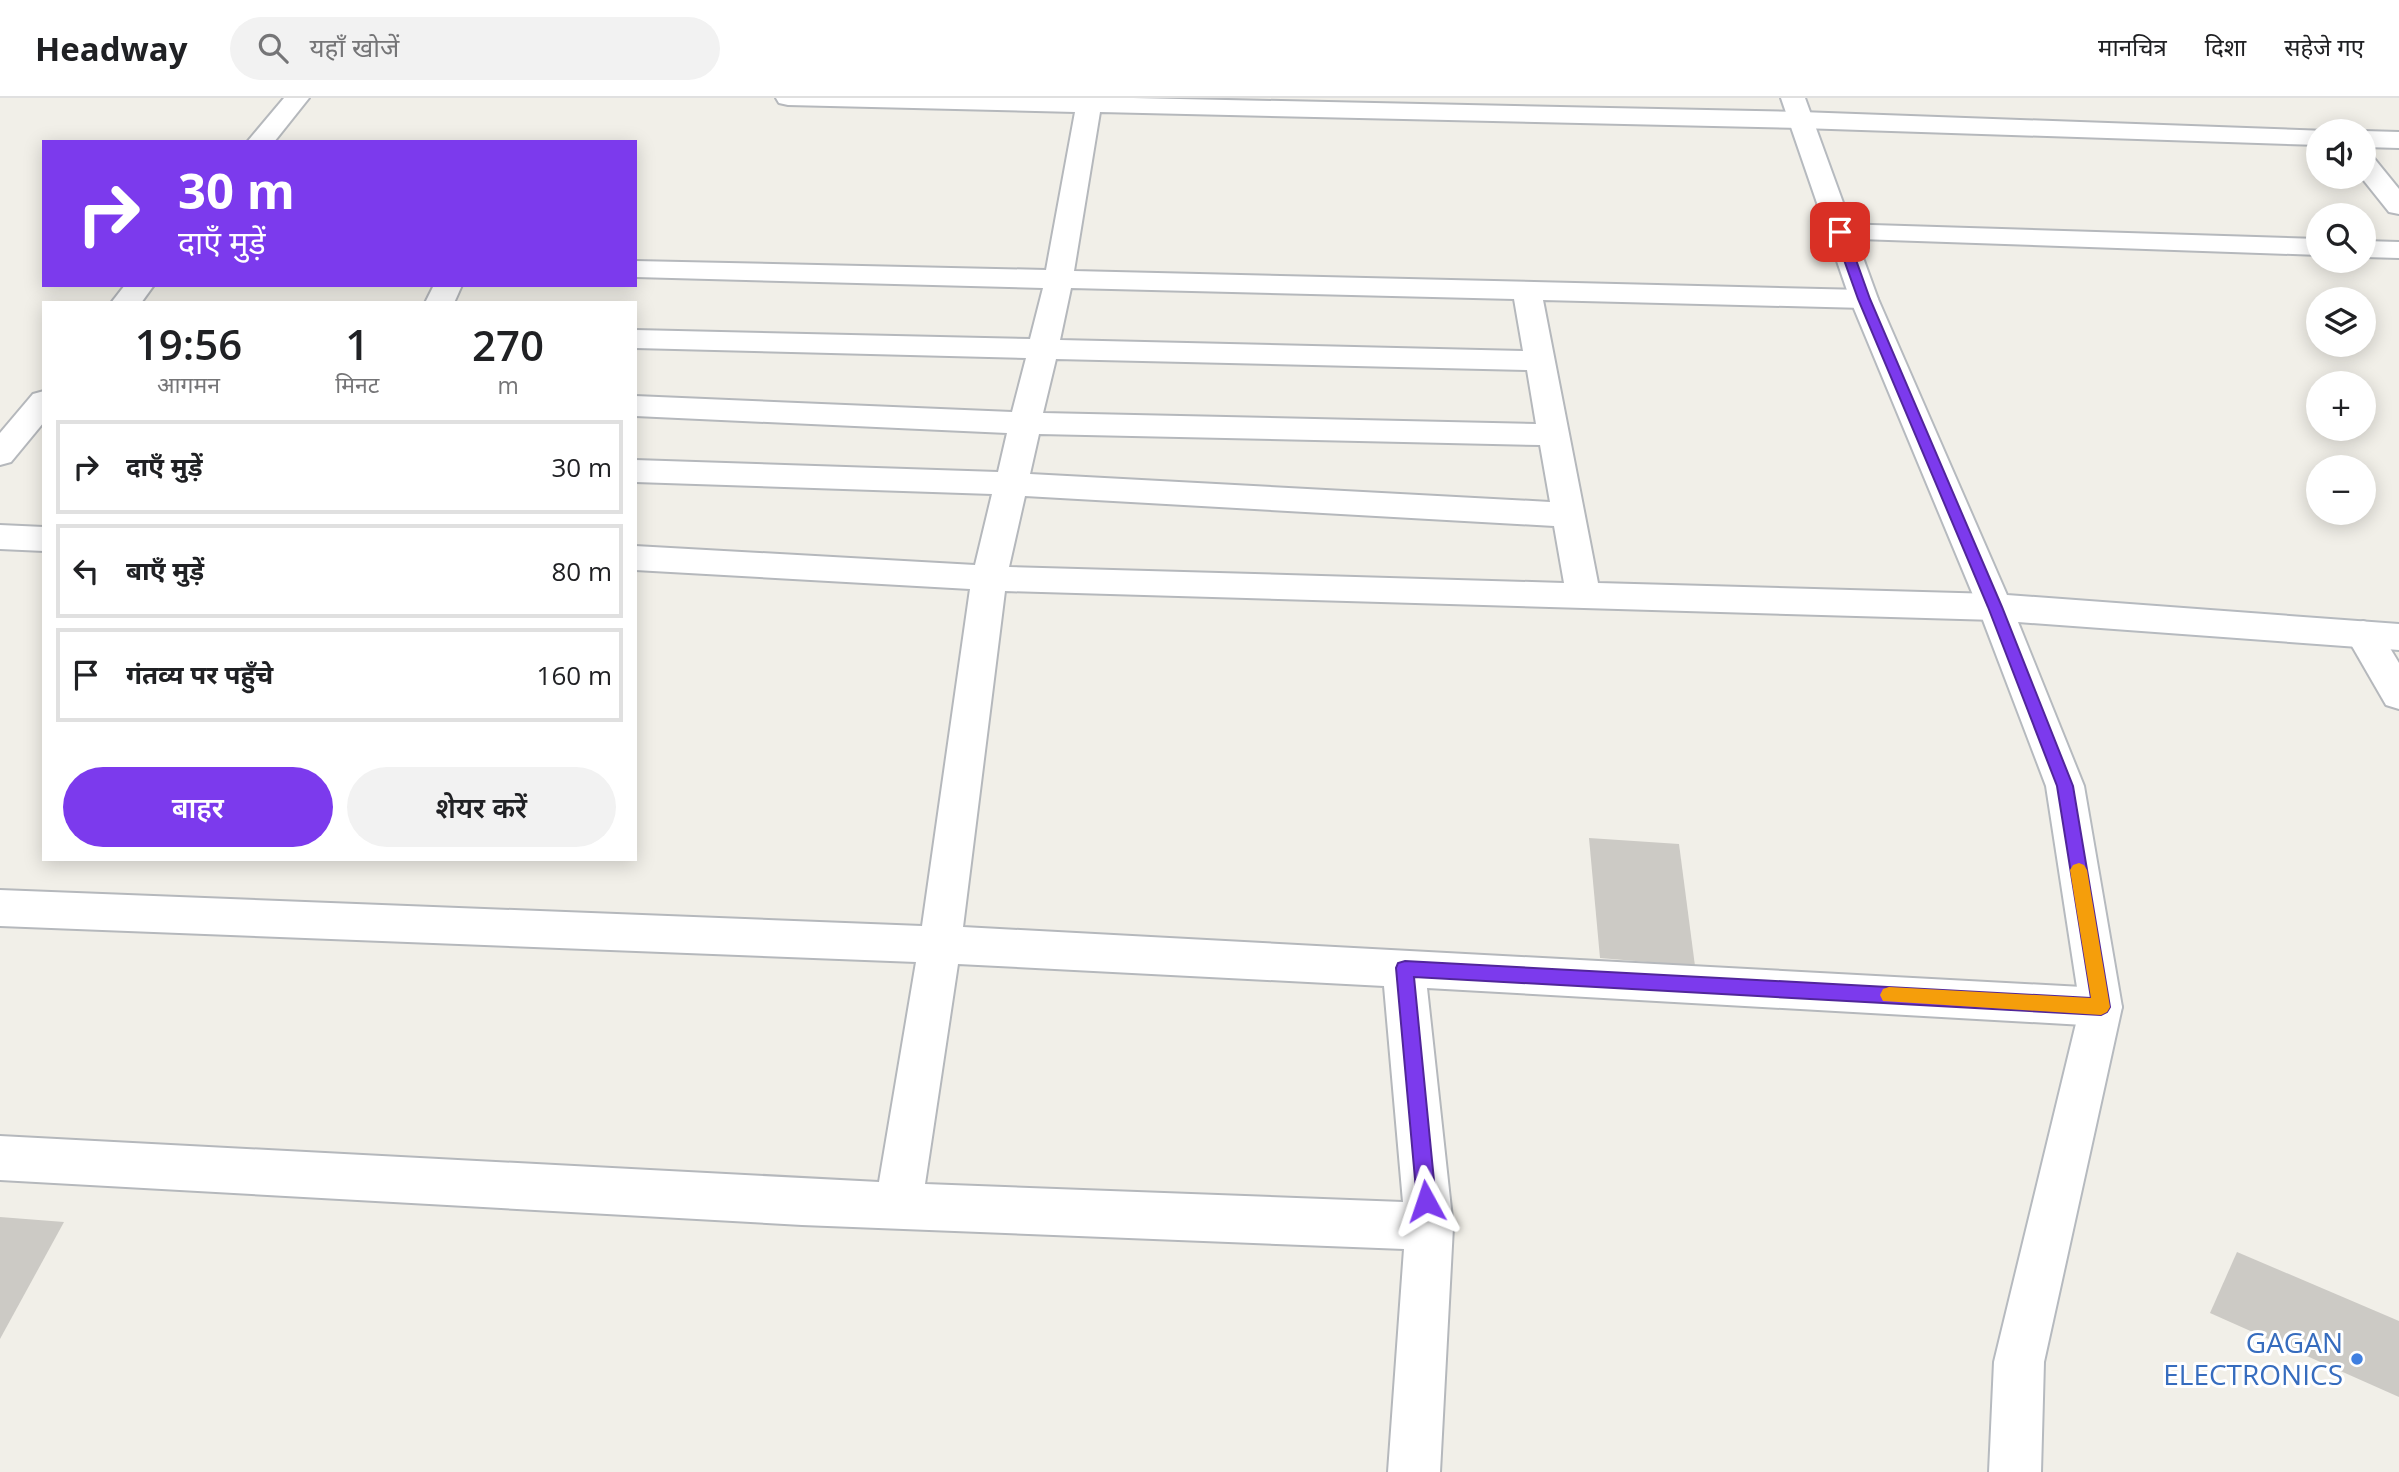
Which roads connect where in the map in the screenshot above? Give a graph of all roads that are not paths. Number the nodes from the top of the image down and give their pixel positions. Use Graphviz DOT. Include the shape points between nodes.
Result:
graph roads {
  1 [pos="297,98"];
  2 [pos="788,98"];
  3 [pos="1089,102"];
  4 [pos="1797,109"];
  5 [pos="2306,136"];
  6 [pos="2376,139"];
  7 [pos="262,140"];
  8 [pos="2399,140"];
  9 [pos="2376,178"];
  10 [pos="2399,206"];
  11 [pos="1840,232"];
  12 [pos="2306,247"];
  13 [pos="2376,249"];
  14 [pos="2399,250"];
  15 [pos="637,269"];
  16 [pos="1058,279"];
  17 [pos="138,287"];
  18 [pos="1527,291"];
  19 [pos="1864,299"];
  20 [pos="127,301"];
  21 [pos="637,339"];
  22 [pos="1043,346"];
  23 [pos="1540,360"];
  24 [pos="42,403"];
  25 [pos="637,406"];
  26 [pos="1025,423"];
  27 [pos="1554,435"];
  28 [pos="0,454"];
  29 [pos="637,471"];
  30 [pos="1011,484"];
  31 [pos="1569,515"];
  32 [pos="0,537"];
  33 [pos="42,539"];
  34 [pos="637,558"];
  35 [pos="989,578"];
  36 [pos="1583,594"];
  37 [pos="1995,607"];
  38 [pos="2363,634"];
  39 [pos="2399,637"];
  40 [pos="2399,695"];
  41 [pos="0,908"];
  42 [pos="940,946"];
  43 [pos="1405,968"];
  44 [pos="2101,1007"];
  45 [pos="0,1158"];
  46 [pos="898,1206"];
  47 [pos="1429,1227"];
  48 [pos="1413,1472"];
  49 [pos="2015,1472"];
  1 -- 7 [label="street"];
  2 -- 3 [label="street"];
  3 -- 4 [label="street"];
  3 -- 16 [label="street"];
  4 -- 5 [label="street" via="2032,118"];
  4 -- 11 [label="street"];
  6 -- 8 [label="street"];
  9 -- 10 [label="street"];
  11 -- 12 [label="street"];
  11 -- 19 [label="street"];
  13 -- 14 [label="street"];
  15 -- 16 [label="street"];
  16 -- 18 [label="street"];
  16 -- 22 [label="street"];
  17 -- 20 [label="street"];
  18 -- 19 [label="street"];
  18 -- 23 [label="street"];
  19 -- 37 [label="street"];
  21 -- 22 [label="street"];
  22 -- 23 [label="street"];
  22 -- 26 [label="street"];
  23 -- 27 [label="street"];
  24 -- 28 [label="street"];
  25 -- 26 [label="street"];
  26 -- 27 [label="street"];
  26 -- 30 [label="street"];
  27 -- 31 [label="street"];
  29 -- 30 [label="street"];
  30 -- 31 [label="street"];
  30 -- 35 [label="street"];
  31 -- 36 [label="street"];
  32 -- 33 [label="street"];
  34 -- 35 [label="street"];
  35 -- 36 [label="street"];
  35 -- 42 [label="street"];
  36 -- 37 [label="street"];
  37 -- 38 [label="street"];
  37 -- 44 [label="street" via="2065,786"];
  38 -- 39 [label="street"];
  38 -- 40 [label="street"];
  41 -- 42 [label="street"];
  42 -- 43 [label="street"];
  42 -- 46 [label="street"];
  43 -- 44 [label="street"];
  43 -- 47 [label="street"];
  44 -- 49 [label="street" via="2019,1362"];
  45 -- 46 [label="street"];
  46 -- 47 [label="street"];
  47 -- 48 [label="street"];
}
